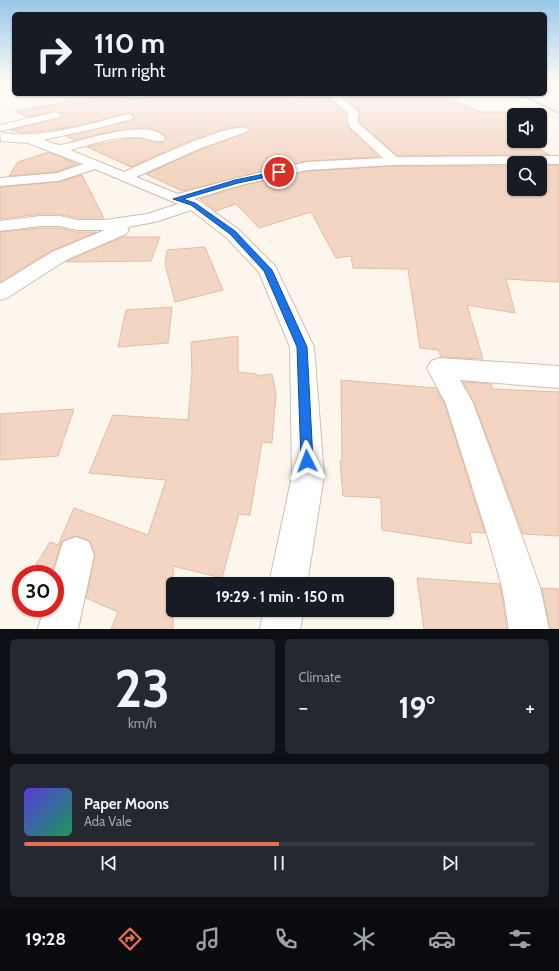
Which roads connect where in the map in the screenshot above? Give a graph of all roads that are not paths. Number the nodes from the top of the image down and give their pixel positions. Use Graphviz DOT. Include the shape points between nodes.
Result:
graph roads {
  1 [pos="353,111"];
  2 [pos="56,115"];
  3 [pos="128,116"];
  4 [pos="0,128"];
  5 [pos="242,130"];
  6 [pos="0,136"];
  7 [pos="160,138"];
  8 [pos="29,139"];
  9 [pos="58,149"];
  10 [pos="559,160"];
  11 [pos="394,161"];
  12 [pos="95,165"];
  13 [pos="125,177"];
  14 [pos="0,182"];
  15 [pos="185,201"];
  16 [pos="149,219"];
  17 [pos="0,226"];
  18 [pos="0,294"];
  19 [pos="559,377"];
  20 [pos="76,554"];
  21 [pos="289,577"];
  22 [pos="283,617"];
  23 [pos="58,629"];
  24 [pos="280,629"];
  25 [pos="529,629"];
  1 -- 11 [label="street" via="354,125"];
  2 -- 4 [label="street"];
  3 -- 8 [label="street"];
  5 -- 13 [label="street" via="169,156"];
  6 -- 8 [label="street"];
  7 -- 9 [label="street" via="154,134 134,132"];
  8 -- 9 [label="street"];
  9 -- 12 [label="street"];
  10 -- 11 [label="street"];
  11 -- 15 [label="street" via="307,166 237,182"];
  12 -- 13 [label="street"];
  12 -- 14 [label="street" via="58,177"];
  13 -- 15 [label="street"];
  15 -- 16 [label="street"];
  15 -- 21 [label="street" via="232,233 268,270 302,347 308,476"];
  16 -- 17 [label="street" via="105,226 46,221"];
  16 -- 18 [label="street" via="59,256"];
  19 -- 25 [label="street" via="440,368 459,403 504,534 522,587"];
  20 -- 23 [label="street"];
  22 -- 24 [label="street"];
}
